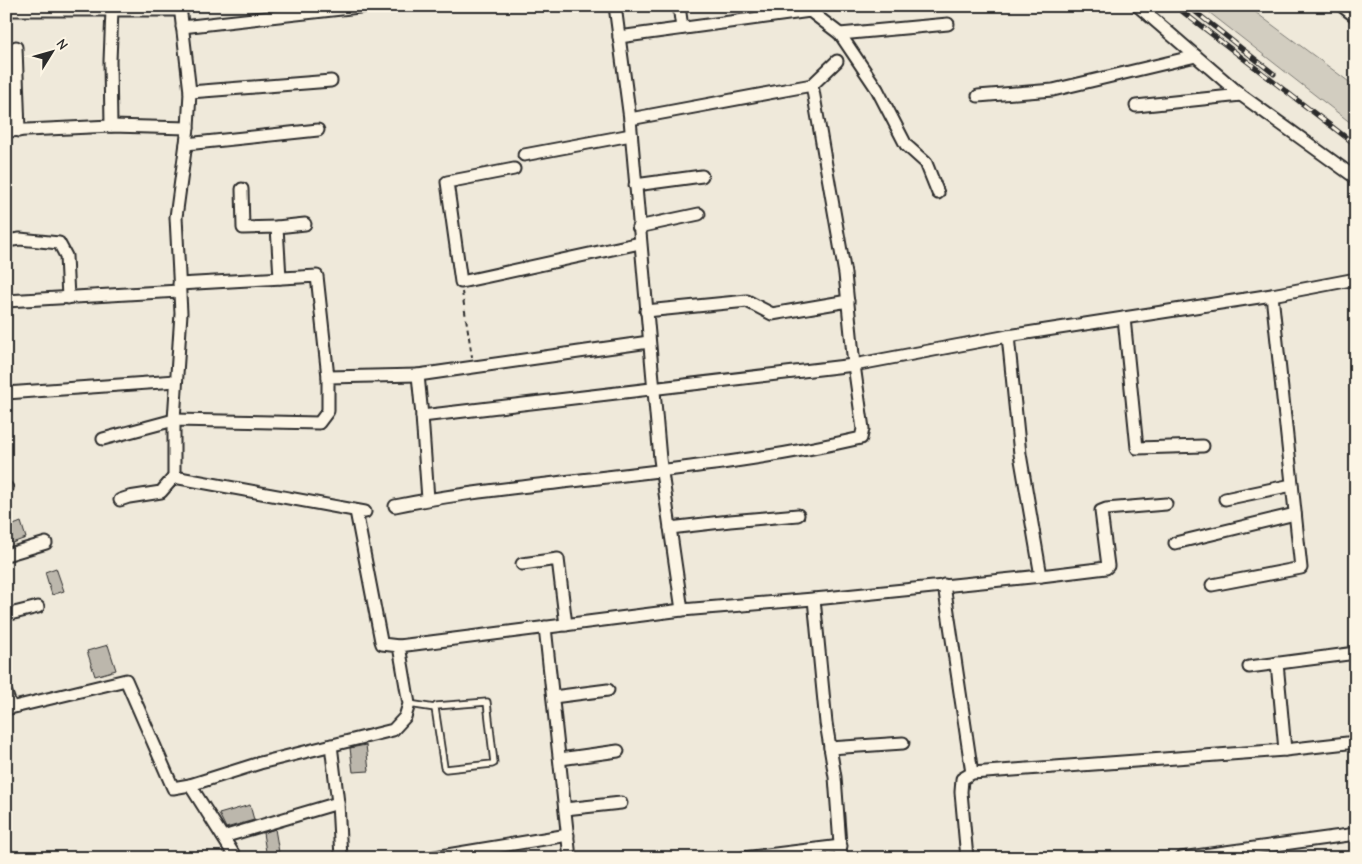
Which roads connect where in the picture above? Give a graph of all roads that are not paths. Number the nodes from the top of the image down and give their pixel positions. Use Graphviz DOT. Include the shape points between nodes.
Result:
graph roads {
  1 [pos="368,6"];
  2 [pos="615,6"];
  3 [pos="679,6"];
  4 [pos="750,6"];
  5 [pos="1138,6"];
  6 [pos="1342,6"];
  7 [pos="181,8"];
  8 [pos="810,8"];
  9 [pos="6,10"];
  10 [pos="112,10"];
  11 [pos="1356,17"];
  12 [pos="752,19"];
  13 [pos="948,24"];
  14 [pos="182,27"];
  15 [pos="682,28"];
  16 [pos="840,34"];
  17 [pos="619,37"];
  18 [pos="16,47"];
  19 [pos="1196,56"];
  20 [pos="837,61"];
  21 [pos="331,81"];
  22 [pos="812,85"];
  23 [pos="190,92"];
  24 [pos="1242,95"];
  25 [pos="978,96"];
  26 [pos="1136,106"];
  27 [pos="630,119"];
  28 [pos="111,126"];
  29 [pos="188,128"];
  30 [pos="318,130"];
  31 [pos="6,131"];
  32 [pos="20,131"];
  33 [pos="631,135"];
  34 [pos="186,144"];
  35 [pos="524,155"];
  36 [pos="514,169"];
  37 [pos="702,176"];
  38 [pos="1356,178"];
  39 [pos="635,185"];
  40 [pos="242,189"];
  41 [pos="938,193"];
  42 [pos="699,214"];
  43 [pos="305,224"];
  44 [pos="277,227"];
  45 [pos="638,227"];
  46 [pos="6,241"];
  47 [pos="640,243"];
  48 [pos="280,278"];
  49 [pos="1356,279"];
  50 [pos="179,287"];
  51 [pos="1272,295"];
  52 [pos="68,298"];
  53 [pos="6,301"];
  54 [pos="848,301"];
  55 [pos="646,311"];
  56 [pos="1124,318"];
  57 [pos="1008,336"];
  58 [pos="649,342"];
  59 [pos="854,365"];
  60 [pos="418,375"];
  61 [pos="328,377"];
  62 [pos="176,381"];
  63 [pos="653,388"];
  64 [pos="6,392"];
  65 [pos="422,416"];
  66 [pos="174,420"];
  67 [pos="103,439"];
  68 [pos="1202,446"];
  69 [pos="662,471"];
  70 [pos="174,477"];
  71 [pos="1292,485"];
  72 [pos="428,499"];
  73 [pos="1225,499"];
  74 [pos="120,500"];
  75 [pos="1166,504"];
  76 [pos="395,506"];
  77 [pos="1295,514"];
  78 [pos="798,515"];
  79 [pos="670,528"];
  80 [pos="46,543"];
  81 [pos="1175,543"];
  82 [pos="6,555"];
  83 [pos="522,564"];
  84 [pos="1041,576"];
  85 [pos="1212,585"];
  86 [pos="944,586"];
  87 [pos="814,599"];
  88 [pos="38,607"];
  89 [pos="682,610"];
  90 [pos="6,615"];
  91 [pos="566,625"];
  92 [pos="545,627"];
  93 [pos="398,646"];
  94 [pos="1356,654"];
  95 [pos="1277,663"];
  96 [pos="1249,667"];
  97 [pos="608,690"];
  98 [pos="6,693"];
  99 [pos="553,697"];
  100 [pos="409,704"];
  101 [pos="9,708"];
  102 [pos="435,708"];
  103 [pos="1356,742"];
  104 [pos="903,743"];
  105 [pos="331,745"];
  106 [pos="830,748"];
  107 [pos="1285,750"];
  108 [pos="618,751"];
  109 [pos="560,759"];
  110 [pos="972,773"];
  111 [pos="190,784"];
  112 [pos="338,803"];
  113 [pos="621,803"];
  114 [pos="565,809"];
  115 [pos="1356,834"];
  116 [pos="568,835"];
  117 [pos="223,837"];
  118 [pos="6,852"];
  119 [pos="841,852"];
  120 [pos="1225,855"];
  121 [pos="8,858"];
  122 [pos="236,858"];
  123 [pos="341,858"];
  124 [pos="429,858"];
  125 [pos="570,858"];
  126 [pos="743,858"];
  127 [pos="967,858"];
  128 [pos="1181,858"];
  1 -- 14 [label="street"];
  2 -- 17 [label="street"];
  3 -- 15 [label="street"];
  4 -- 12 [label="street"];
  5 -- 19 [label="street"];
  6 -- 11 [label="street"];
  7 -- 10 [label="street"];
  7 -- 14 [label="street"];
  8 -- 12 [label="street"];
  8 -- 16 [label="street"];
  9 -- 10 [label="street"];
  10 -- 28 [label="street"];
  12 -- 15 [label="street"];
  13 -- 16 [label="street"];
  14 -- 23 [label="street"];
  15 -- 17 [label="street"];
  16 -- 41 [label="street" via="878,89 906,145 926,162"];
  17 -- 27 [label="street"];
  18 -- 32 [label="street"];
  19 -- 24 [label="street"];
  19 -- 25 [label="street" via="1053,90"];
  20 -- 22 [label="street"];
  21 -- 23 [label="street"];
  22 -- 27 [label="street"];
  22 -- 54 [label="street"];
  23 -- 29 [label="street"];
  24 -- 26 [label="street"];
  24 -- 38 [label="street"];
  27 -- 33 [label="street"];
  28 -- 29 [label="street"];
  28 -- 32 [label="street"];
  29 -- 34 [label="street"];
  30 -- 34 [label="street"];
  31 -- 32 [label="street"];
  33 -- 35 [label="street"];
  33 -- 39 [label="street"];
  34 -- 50 [label="street" via="176,217"];
  36 -- 47 [label="street" via="448,182 461,282"];
  37 -- 39 [label="street"];
  39 -- 45 [label="street"];
  40 -- 44 [label="street" via="243,228"];
  42 -- 45 [label="street"];
  43 -- 44 [label="street"];
  44 -- 48 [label="street"];
  45 -- 47 [label="street"];
  46 -- 52 [label="street" via="20,239 59,243 66,256"];
  47 -- 55 [label="street"];
  48 -- 50 [label="street"];
  48 -- 61 [label="street" via="317,276"];
  49 -- 51 [label="street"];
  50 -- 52 [label="street"];
  50 -- 62 [label="street"];
  51 -- 56 [label="street"];
  51 -- 71 [label="street"];
  52 -- 53 [label="street"];
  54 -- 55 [label="street" via="772,314 747,301"];
  54 -- 59 [label="street"];
  55 -- 58 [label="street"];
  56 -- 57 [label="street"];
  56 -- 68 [label="street" via="1137,448"];
  57 -- 59 [label="street"];
  57 -- 84 [label="street" via="1020,454"];
  58 -- 60 [label="street"];
  58 -- 63 [label="street"];
  59 -- 63 [label="street"];
  59 -- 69 [label="street" via="863,429 861,438"];
  60 -- 61 [label="street"];
  60 -- 65 [label="street"];
  61 -- 66 [label="street" via="328,412 319,423"];
  62 -- 64 [label="street"];
  62 -- 66 [label="street"];
  63 -- 65 [label="street"];
  63 -- 69 [label="street"];
  65 -- 72 [label="street"];
  66 -- 67 [label="street"];
  66 -- 70 [label="street"];
  69 -- 72 [label="street"];
  69 -- 79 [label="street"];
  70 -- 74 [label="street" via="161,492"];
  70 -- 93 [label="street" via="360,511 381,641 382,644"];
  71 -- 73 [label="street"];
  71 -- 77 [label="street"];
  72 -- 76 [label="street"];
  75 -- 84 [label="street" via="1101,511 1108,566"];
  77 -- 81 [label="street"];
  77 -- 85 [label="street" via="1301,568"];
  78 -- 79 [label="street"];
  79 -- 89 [label="street"];
  80 -- 82 [label="street"];
  83 -- 91 [label="street" via="558,559"];
  84 -- 86 [label="street"];
  86 -- 87 [label="street"];
  86 -- 110 [label="street"];
  87 -- 89 [label="street"];
  87 -- 106 [label="street"];
  88 -- 90 [label="street"];
  89 -- 91 [label="street"];
  91 -- 92 [label="street"];
  92 -- 93 [label="street"];
  92 -- 99 [label="street"];
  93 -- 100 [label="street"];
  94 -- 95 [label="street"];
  95 -- 96 [label="street"];
  95 -- 107 [label="street"];
  97 -- 99 [label="street"];
  98 -- 101 [label="street"];
  99 -- 109 [label="street"];
  100 -- 102 [label="lane"];
  100 -- 105 [label="street" via="405,717 393,730"];
  101 -- 111 [label="street" via="126,680 173,788"];
  102 -- 102 [label="lane" via="487,702 494,763 446,769"];
  103 -- 107 [label="street"];
  104 -- 106 [label="street"];
  105 -- 111 [label="street"];
  105 -- 112 [label="street"];
  106 -- 119 [label="street"];
  107 -- 110 [label="street"];
  108 -- 109 [label="street"];
  109 -- 114 [label="street"];
  110 -- 127 [label="street" via="962,779 961,792"];
  111 -- 117 [label="street"];
  112 -- 117 [label="street"];
  112 -- 123 [label="street"];
  113 -- 114 [label="street"];
  114 -- 116 [label="street"];
  115 -- 120 [label="street"];
  116 -- 124 [label="street"];
  116 -- 125 [label="street"];
  117 -- 122 [label="street"];
  118 -- 121 [label="street"];
  119 -- 126 [label="street"];
  120 -- 128 [label="street"];
}
